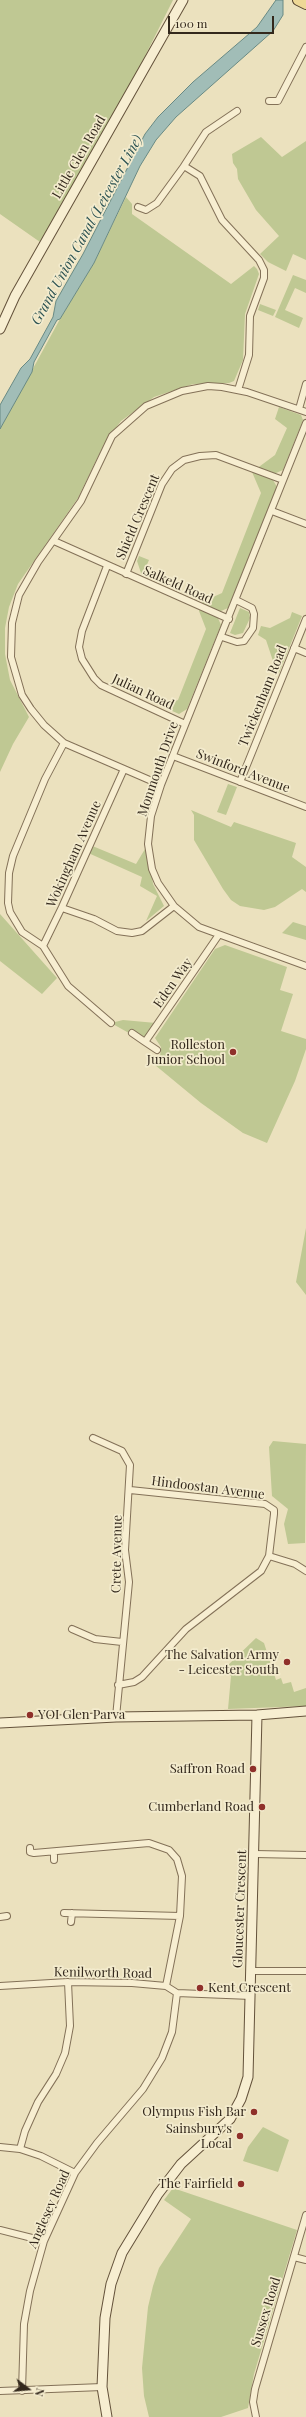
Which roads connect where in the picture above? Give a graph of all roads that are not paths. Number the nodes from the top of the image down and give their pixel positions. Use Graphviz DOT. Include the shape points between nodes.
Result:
graph roads {
  1 [pos="183,0"];
  2 [pos="298,0"];
  3 [pos="306,4"];
  4 [pos="306,47"];
  5 [pos="269,101"];
  6 [pos="237,111"];
  7 [pos="184,166"];
  8 [pos="138,207"];
  9 [pos="0,329"];
  10 [pos="306,384"];
  11 [pos="238,390"];
  12 [pos="299,409"];
  13 [pos="306,412"];
  14 [pos="306,423"];
  15 [pos="283,480"];
  16 [pos="272,511"];
  17 [pos="306,524"];
  18 [pos="54,541"];
  19 [pos="107,566"];
  20 [pos="126,574"];
  21 [pos="236,600"];
  22 [pos="229,619"];
  23 [pos="306,619"];
  24 [pos="222,637"];
  25 [pos="294,648"];
  26 [pos="306,652"];
  27 [pos="185,724"];
  28 [pos="64,742"];
  29 [pos="172,756"];
  30 [pos="124,769"];
  31 [pos="240,782"];
  32 [pos="161,785"];
  33 [pos="306,807"];
  34 [pos="174,906"];
  35 [pos="62,908"];
  36 [pos="218,936"];
  37 [pos="42,946"];
  38 [pos="306,966"];
  39 [pos="111,1023"];
  40 [pos="132,1033"];
  41 [pos="145,1042"];
  42 [pos="157,1050"];
  43 [pos="92,1438"];
  44 [pos="130,1490"];
  45 [pos="268,1556"];
  46 [pos="306,1571"];
  47 [pos="72,1629"];
  48 [pos="122,1642"];
  49 [pos="118,1685"];
  50 [pos="306,1711"];
  51 [pos="257,1715"];
  52 [pos="116,1716"];
  53 [pos="0,1723"];
  54 [pos="30,1848"];
  55 [pos="54,1852"];
  56 [pos="255,1854"];
  57 [pos="306,1855"];
  58 [pos="54,1860"];
  59 [pos="64,1913"];
  60 [pos="72,1913"];
  61 [pos="180,1916"];
  62 [pos="71,1922"];
  63 [pos="251,1971"];
  64 [pos="306,1971"];
  65 [pos="68,1982"];
  66 [pos="0,1986"];
  67 [pos="166,1986"];
  68 [pos="176,1993"];
  69 [pos="251,1996"];
  70 [pos="0,2147"];
  71 [pos="20,2149"];
  72 [pos="75,2173"];
  73 [pos="306,2215"];
  74 [pos="0,2230"];
  75 [pos="44,2241"];
  76 [pos="294,2256"];
  77 [pos="306,2260"];
  78 [pos="102,2387"];
  79 [pos="0,2391"];
  80 [pos="22,2391"];
  81 [pos="106,2417"];
  82 [pos="256,2417"];
  1 -- 9 [label="street, Little Glen Road" via="15,296"];
  2 -- 3 [label="main road"];
  4 -- 5 [label="street" via="278,101"];
  6 -- 7 [label="street" via="206,132"];
  7 -- 8 [label="street" via="157,203 146,210"];
  7 -- 11 [label="street" via="200,176 222,220 259,260 264,270 264,278 250,316 249,354"];
  10 -- 12 [label="street"];
  11 -- 12 [label="street"];
  11 -- 18 [label="street" via="208,386 182,391 157,400 135,413 112,436 81,501"];
  12 -- 13 [label="street"];
  14 -- 15 [label="street, Monmouth Drive"];
  15 -- 16 [label="street, Monmouth Drive"];
  15 -- 20 [label="street, Shield Crescent" via="216,455 184,460 172,469 162,484"];
  16 -- 17 [label="street"];
  16 -- 21 [label="street, Monmouth Drive"];
  18 -- 19 [label="street, Salkeld Road"];
  18 -- 28 [label="street" via="25,582 19,595 12,623 10,647 15,676 22,695 36,716"];
  19 -- 20 [label="street, Salkeld Road"];
  19 -- 27 [label="street, Julian Road" via="82,631 79,647 82,659 101,685"];
  20 -- 22 [label="street, Salkeld Road"];
  21 -- 22 [label="street, Monmouth Drive"];
  21 -- 24 [label="street" via="252,608 252,628 244,641 237,642"];
  22 -- 24 [label="street, Monmouth Drive"];
  23 -- 25 [label="street, Twickenham Road"];
  24 -- 27 [label="street, Monmouth Drive"];
  25 -- 26 [label="street"];
  25 -- 31 [label="street, Twickenham Road"];
  27 -- 29 [label="street, Monmouth Drive"];
  28 -- 30 [label="street"];
  28 -- 37 [label="street" via="19,840 9,873 7,895 10,912 22,932"];
  29 -- 31 [label="street, Swinford Avenue"];
  29 -- 32 [label="street, Monmouth Drive"];
  30 -- 32 [label="street"];
  30 -- 35 [label="street, Wokingham Avenue"];
  31 -- 33 [label="street, Swinford Avenue"];
  32 -- 34 [label="street, Monmouth Drive" via="151,816 148,844 152,869 158,884"];
  34 -- 35 [label="street" via="142,930 132,933 117,931 94,919"];
  34 -- 36 [label="street, Monmouth Drive" via="198,927"];
  35 -- 37 [label="street, Wokingham Avenue"];
  36 -- 38 [label="street, Monmouth Drive"];
  36 -- 41 [label="street, Eden Way"];
  37 -- 39 [label="street" via="68,986"];
  40 -- 41 [label="street"];
  41 -- 42 [label="street"];
  43 -- 44 [label="street, Crete Avenue" via="122,1451 130,1461"];
  44 -- 45 [label="street, Hindoostan Avenue" via="265,1504 274,1510"];
  44 -- 48 [label="street, Crete Avenue" via="125,1550 129,1582"];
  45 -- 46 [label="street" via="295,1564"];
  45 -- 49 [label="street, Hindoostan Avenue" via="261,1571 186,1629 142,1677 134,1682"];
  47 -- 48 [label="street" via="95,1639"];
  48 -- 49 [label="street, Crete Avenue"];
  49 -- 52 [label="street, Crete Avenue"];
  50 -- 51 [label="street"];
  51 -- 52 [label="street"];
  51 -- 56 [label="street, Gloucester Crescent"];
  52 -- 53 [label="street"];
  54 -- 55 [label="street" via="31,1853"];
  55 -- 58 [label="street"];
  55 -- 61 [label="street" via="150,1844 169,1850 178,1859 182,1869"];
  56 -- 57 [label="street"];
  56 -- 63 [label="street, Gloucester Crescent"];
  59 -- 60 [label="street"];
  60 -- 61 [label="street"];
  60 -- 62 [label="street"];
  61 -- 67 [label="street"];
  63 -- 64 [label="street"];
  63 -- 69 [label="street, Gloucester Crescent"];
  65 -- 66 [label="street, Kenilworth Road"];
  65 -- 67 [label="street, Kenilworth Road"];
  65 -- 71 [label="street" via="70,2026 65,2053 56,2074 34,2109"];
  67 -- 68 [label="street, Kenilworth Road"];
  68 -- 69 [label="street"];
  68 -- 72 [label="street, Anglesey Road" via="172,2032 162,2058 143,2089"];
  69 -- 78 [label="street, Gloucester Crescent" via="248,2077 237,2107 222,2128 193,2151 176,2169 149,2207 122,2253 111,2284 104,2318"];
  70 -- 71 [label="street"];
  71 -- 72 [label="street"];
  72 -- 75 [label="street, Anglesey Road"];
  73 -- 76 [label="street, Sussex Road"];
  74 -- 75 [label="street"];
  75 -- 80 [label="street, Anglesey Road" via="24,2324"];
  76 -- 77 [label="street"];
  76 -- 82 [label="street, Sussex Road" via="255,2389 253,2402"];
  78 -- 80 [label="street"];
  78 -- 81 [label="street, Gloucester Crescent"];
  79 -- 80 [label="street"];
}
